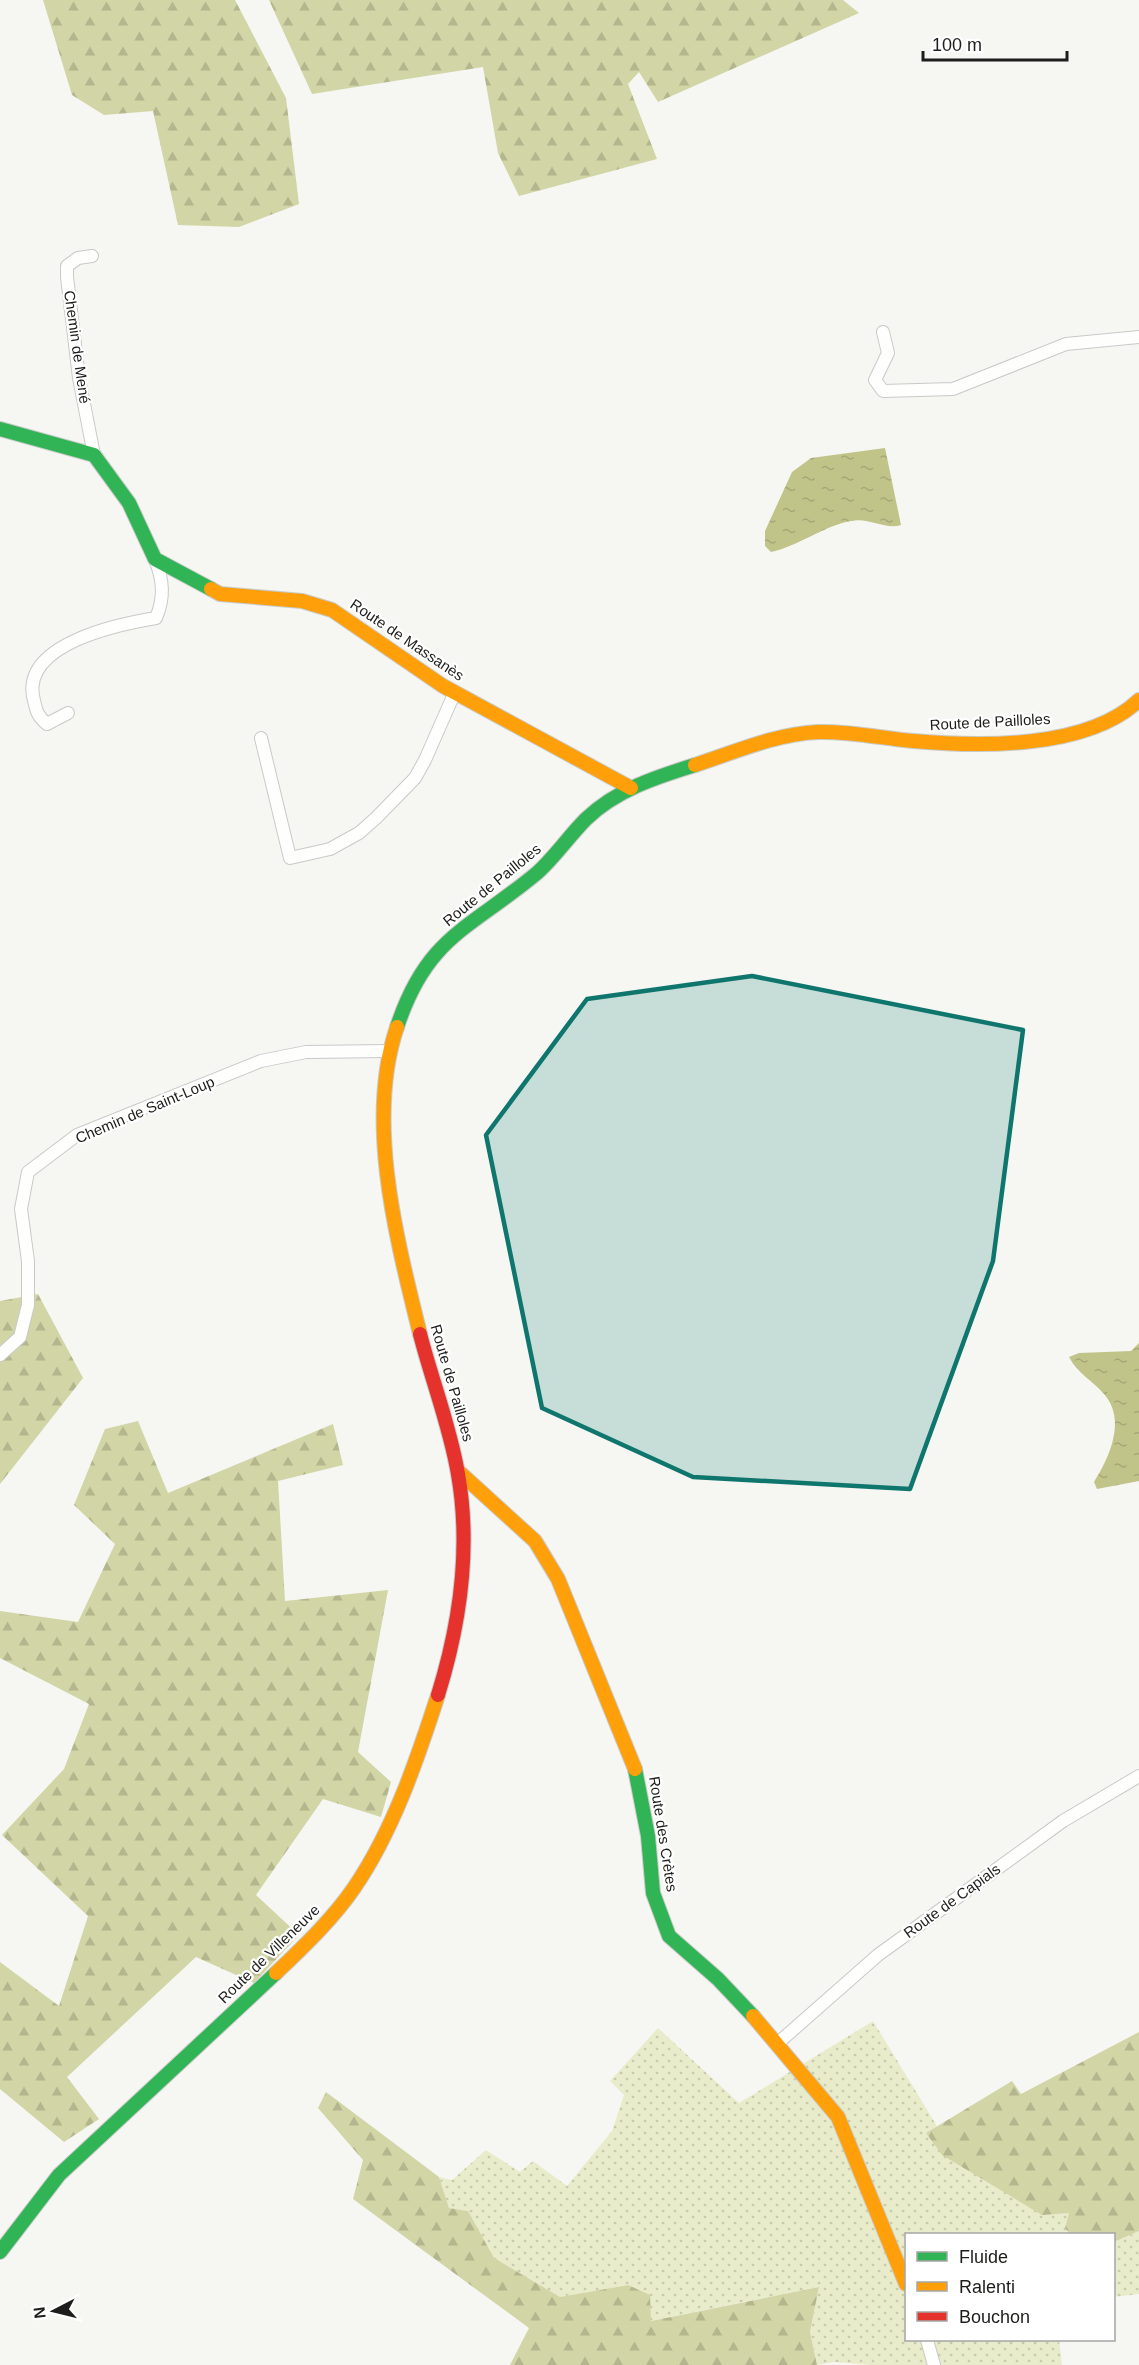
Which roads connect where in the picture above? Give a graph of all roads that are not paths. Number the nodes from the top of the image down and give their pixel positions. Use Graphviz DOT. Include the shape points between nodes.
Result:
graph roads {
  1 [pos="92,256"];
  2 [pos="883,332"];
  3 [pos="1139,337"];
  4 [pos="0,429"];
  5 [pos="94,455"];
  6 [pos="155,559"];
  7 [pos="455,692"];
  8 [pos="1139,700"];
  9 [pos="68,713"];
  10 [pos="261,738"];
  11 [pos="632,788"];
  12 [pos="389,1051"];
  13 [pos="0,1355"];
  14 [pos="458,1471"];
  15 [pos="1139,1776"];
  16 [pos="778,2043"];
  17 [pos="0,2252"];
  18 [pos="905,2282"];
  19 [pos="927,2341"];
  20 [pos="934,2365"];
  1 -- 5 [label="street, Chemin de Mené" via="78,258 67,266 67,277 79,378"];
  2 -- 3 [label="street" via="888,354 874,380 883,391 953,389 1066,344"];
  4 -- 5 [label="street"];
  5 -- 6 [label="street" via="129,503"];
  6 -- 7 [label="street, Route de Massanès" via="220,594 302,601 332,610"];
  6 -- 9 [label="street" via="164,601 156,618 112,626 69,642 44,661 32,687 37,715 47,724"];
  7 -- 10 [label="street" via="415,778 359,833 330,849 290,858"];
  7 -- 11 [label="street, Route de Massanès"];
  8 -- 11 [label="street, Route de Pailloles" via="1100,726 1070,734 982,742 925,742 831,732 802,733"];
  11 -- 12 [label="street, Route de Pailloles" via="603,804 548,864 446,943 426,964 410,991"];
  12 -- 13 [label="street, Chemin de Saint-Loup" via="306,1052 261,1062 77,1136 28,1172 21,1209 28,1261 28,1305 20,1337"];
  12 -- 14 [label="street, Route de Pailloles" via="382,1103 383,1145 406,1280"];
  14 -- 16 [label="street, Route des Crètes" via="535,1541 558,1580 636,1771 653,1893 669,1936 718,1979"];
  14 -- 17 [label="street, Route de Villeneuve" via="463,1556 458,1613 429,1725 375,1853 352,1890 299,1951 59,2175"];
  15 -- 16 [label="street, Route de Capials" via="1063,1821 878,1955"];
  16 -- 18 [label="street, Route des Crètes" via="837,2117"];
  19 -- 20 [label="street"];
}
